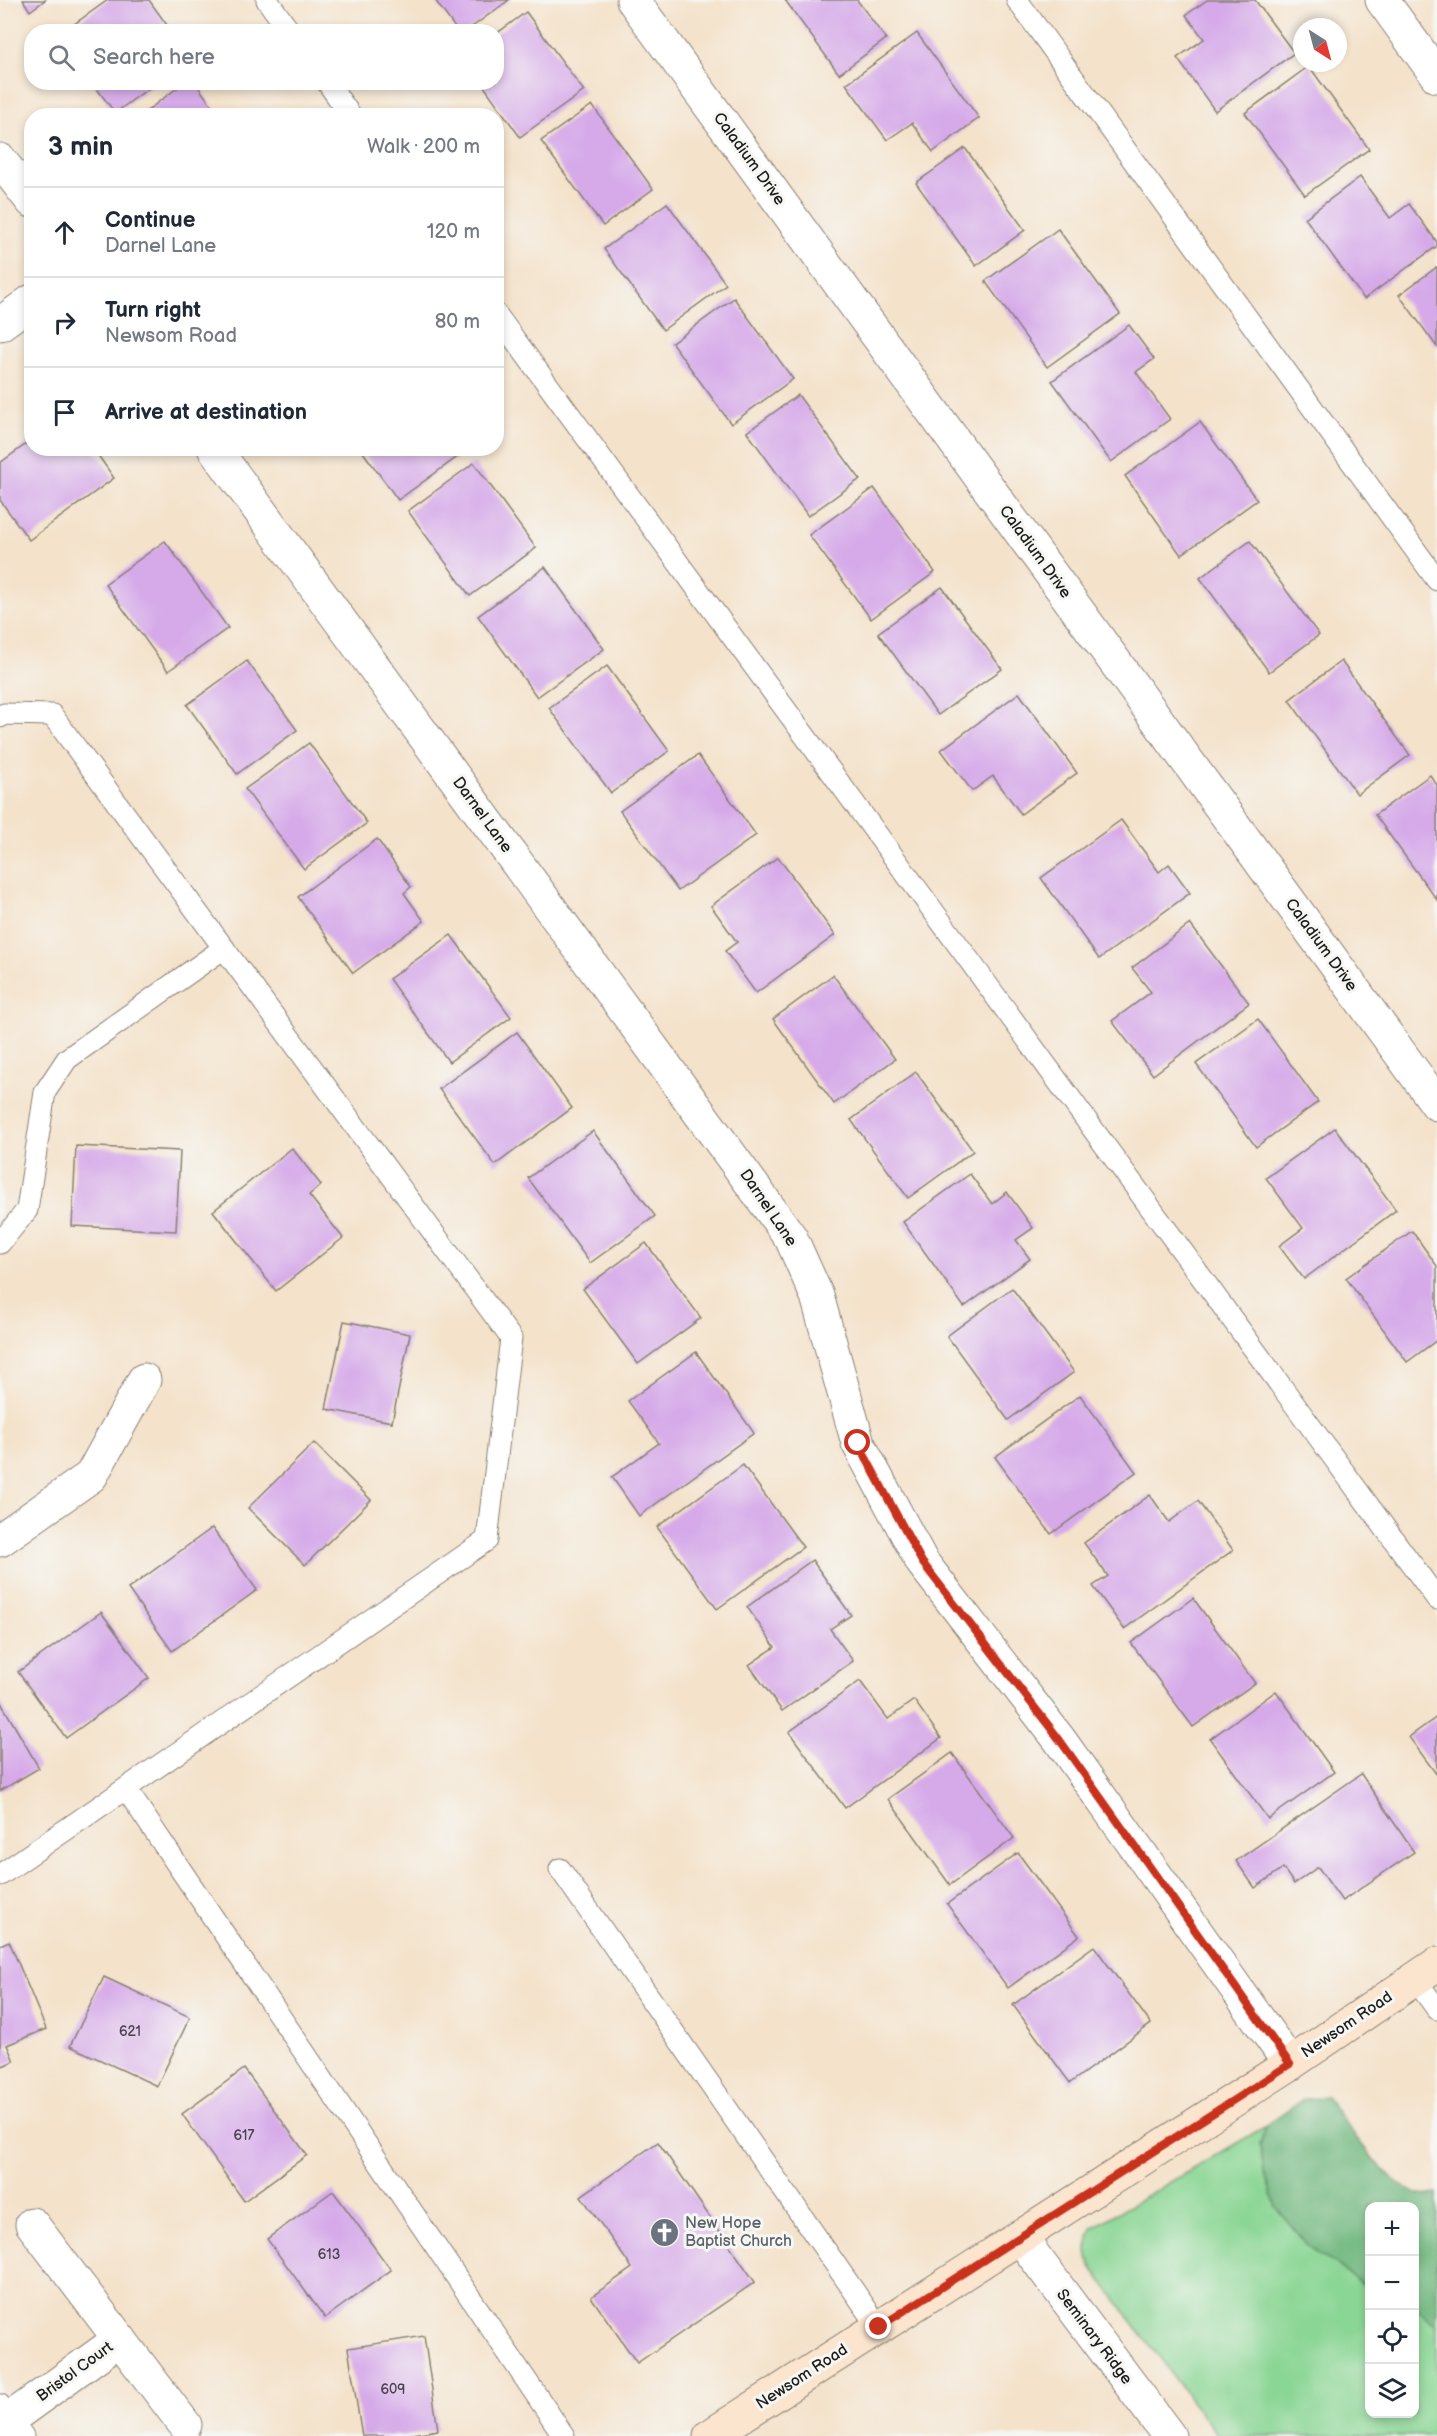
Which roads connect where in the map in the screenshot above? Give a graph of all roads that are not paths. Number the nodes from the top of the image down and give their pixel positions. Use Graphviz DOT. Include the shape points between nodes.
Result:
graph roads {
  1 [pos="267,0"];
  2 [pos="633,0"];
  3 [pos="1017,0"];
  4 [pos="1382,0"];
  5 [pos="284,24"];
  6 [pos="1437,76"];
  7 [pos="333,90"];
  8 [pos="345,108"];
  9 [pos="0,160"];
  10 [pos="24,191"];
  11 [pos="24,307"];
  12 [pos="0,324"];
  13 [pos="504,325"];
  14 [pos="220,456"];
  15 [pos="1437,580"];
  16 [pos="0,717"];
  17 [pos="224,948"];
  18 [pos="1437,1104"];
  19 [pos="0,1243"];
  20 [pos="144,1380"];
  21 [pos="0,1540"];
  22 [pos="1437,1599"];
  23 [pos="126,1789"];
  24 [pos="560,1869"];
  25 [pos="0,1875"];
  26 [pos="1426,1971"];
  27 [pos="1437,2009"];
  28 [pos="1290,2064"];
  29 [pos="32,2224"];
  30 [pos="1020,2237"];
  31 [pos="879,2327"];
  32 [pos="120,2339"];
  33 [pos="8,2421"];
  34 [pos="185,2425"];
  35 [pos="564,2436"];
  36 [pos="710,2436"];
  37 [pos="1169,2436"];
  1 -- 5 [label="lane"];
  2 -- 18 [label="street, Caladium Drive"];
  3 -- 15 [label="lane"];
  4 -- 6 [label="street"];
  7 -- 8 [label="lane"];
  9 -- 10 [label="street"];
  11 -- 12 [label="street"];
  13 -- 22 [label="lane"];
  14 -- 28 [label="street, Darnel Lane" via="791,1238 817,1296 858,1443 922,1562 1059,1739"];
  16 -- 17 [label="lane" via="52,715"];
  17 -- 19 [label="lane" via="67,1059 45,1092 27,1210"];
  17 -- 23 [label="lane" via="511,1338 487,1540"];
  20 -- 21 [label="street" via="91,1476"];
  23 -- 25 [label="lane"];
  23 -- 35 [label="lane"];
  24 -- 31 [label="lane"];
  26 -- 27 [label="lane"];
  26 -- 28 [label="street, Newsom Road"];
  28 -- 30 [label="street, Newsom Road"];
  29 -- 32 [label="street, Bristol Court"];
  30 -- 31 [label="street, Newsom Road"];
  30 -- 37 [label="street, Seminary Ridge"];
  31 -- 36 [label="street, Newsom Road"];
  32 -- 33 [label="street, Bristol Court"];
  32 -- 34 [label="street, Bristol Court"];
}
